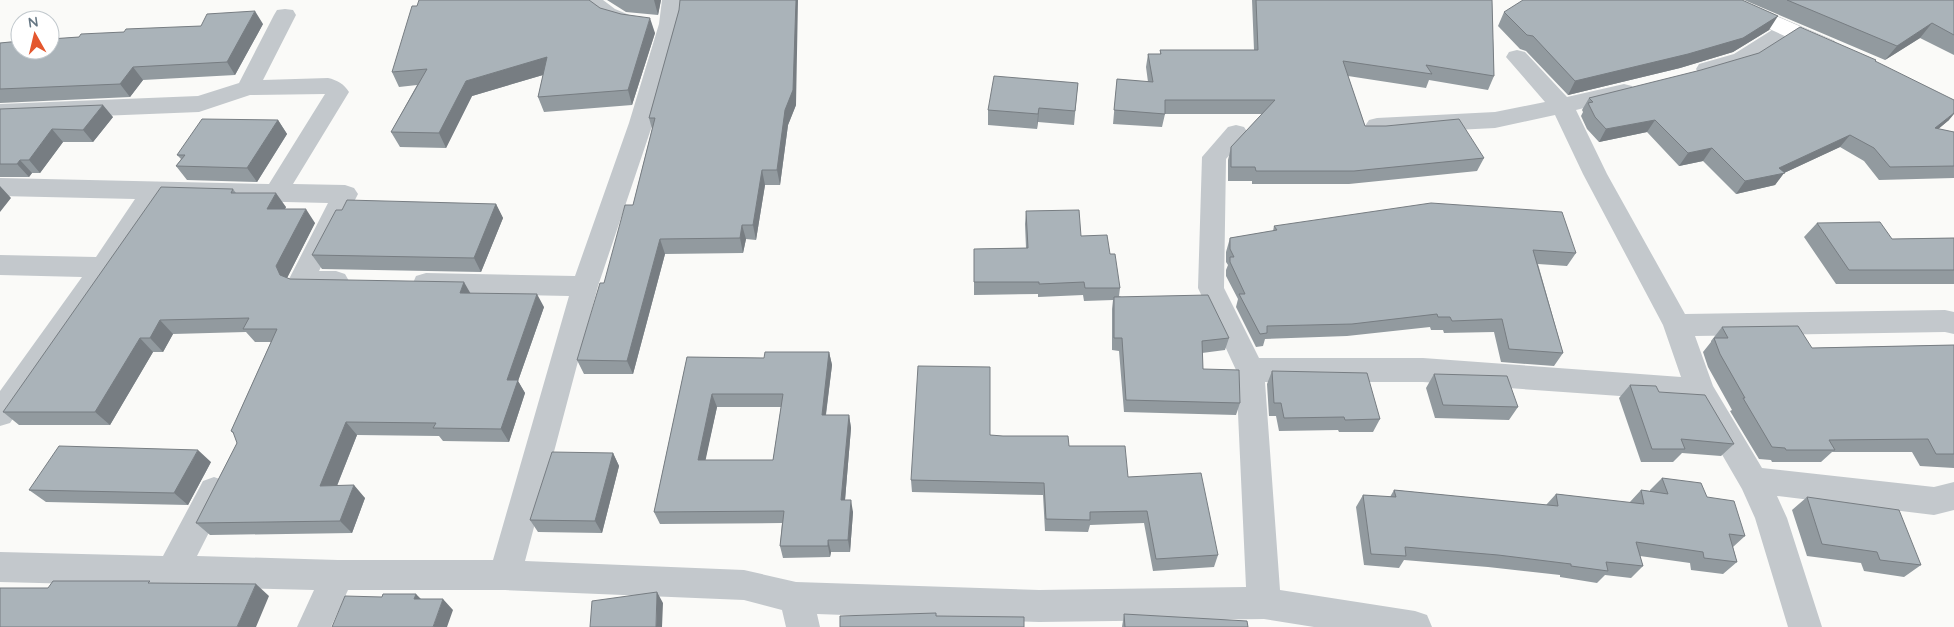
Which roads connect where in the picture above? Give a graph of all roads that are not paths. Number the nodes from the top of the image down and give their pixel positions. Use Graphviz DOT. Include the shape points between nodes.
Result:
graph roads {
  1 [pos="592,0"];
  2 [pos="1721,0"];
  3 [pos="672,12"];
  4 [pos="284,16"];
  5 [pos="1788,30"];
  6 [pos="1849,56"];
  7 [pos="1517,57"];
  8 [pos="1684,76"];
  9 [pos="1649,85"];
  10 [pos="248,88"];
  11 [pos="1562,106"];
  12 [pos="0,112"];
  13 [pos="1377,126"];
  14 [pos="1236,133"];
  15 [pos="0,187"];
  16 [pos="154,189"];
  17 [pos="276,192"];
  18 [pos="0,265"];
  19 [pos="103,267"];
  20 [pos="360,282"];
  21 [pos="399,282"];
  22 [pos="585,286"];
  23 [pos="1954,323"];
  24 [pos="1677,325"];
  25 [pos="1250,370"];
  26 [pos="1700,390"];
  27 [pos="0,414"];
  28 [pos="228,463"];
  29 [pos="1753,480"];
  30 [pos="1954,496"];
  31 [pos="2,570"];
  32 [pos="172,572"];
  33 [pos="338,575"];
  34 [pos="504,575"];
  35 [pos="1264,603"];
  36 [pos="800,612"];
  37 [pos="314,627"];
  38 [pos="1415,627"];
  39 [pos="1805,627"];
  1 -- 3 [label="street" via="599,9 616,19 637,24"];
  2 -- 5 [label="main road"];
  3 -- 22 [label="street" via="641,123"];
  4 -- 10 [label="street"];
  5 -- 6 [label="main road"];
  5 -- 8 [label="street" via="1742,59"];
  7 -- 11 [label="street"];
  9 -- 11 [label="street"];
  10 -- 12 [label="street" via="199,104"];
  10 -- 17 [label="street" via="328,85 338,92"];
  11 -- 13 [label="street" via="1495,120"];
  11 -- 24 [label="street"];
  14 -- 25 [label="street" via="1214,157 1211,288"];
  15 -- 16 [label="street"];
  16 -- 17 [label="street"];
  16 -- 19 [label="street"];
  17 -- 20 [label="street" via="345,194 301,280"];
  18 -- 19 [label="street"];
  19 -- 27 [label="street"];
  21 -- 22 [label="street"];
  22 -- 34 [label="street"];
  23 -- 24 [label="street"];
  24 -- 26 [label="street"];
  25 -- 26 [label="street" via="1423,370"];
  25 -- 35 [label="street"];
  26 -- 29 [label="street"];
  28 -- 32 [label="street"];
  29 -- 30 [label="street" via="1934,501"];
  29 -- 39 [label="street" via="1772,518"];
  31 -- 32 [label="street"];
  32 -- 33 [label="street"];
  33 -- 34 [label="street"];
  33 -- 37 [label="street"];
  34 -- 36 [label="street" via="744,585"];
  35 -- 36 [label="street"];
  35 -- 38 [label="street"];
}
